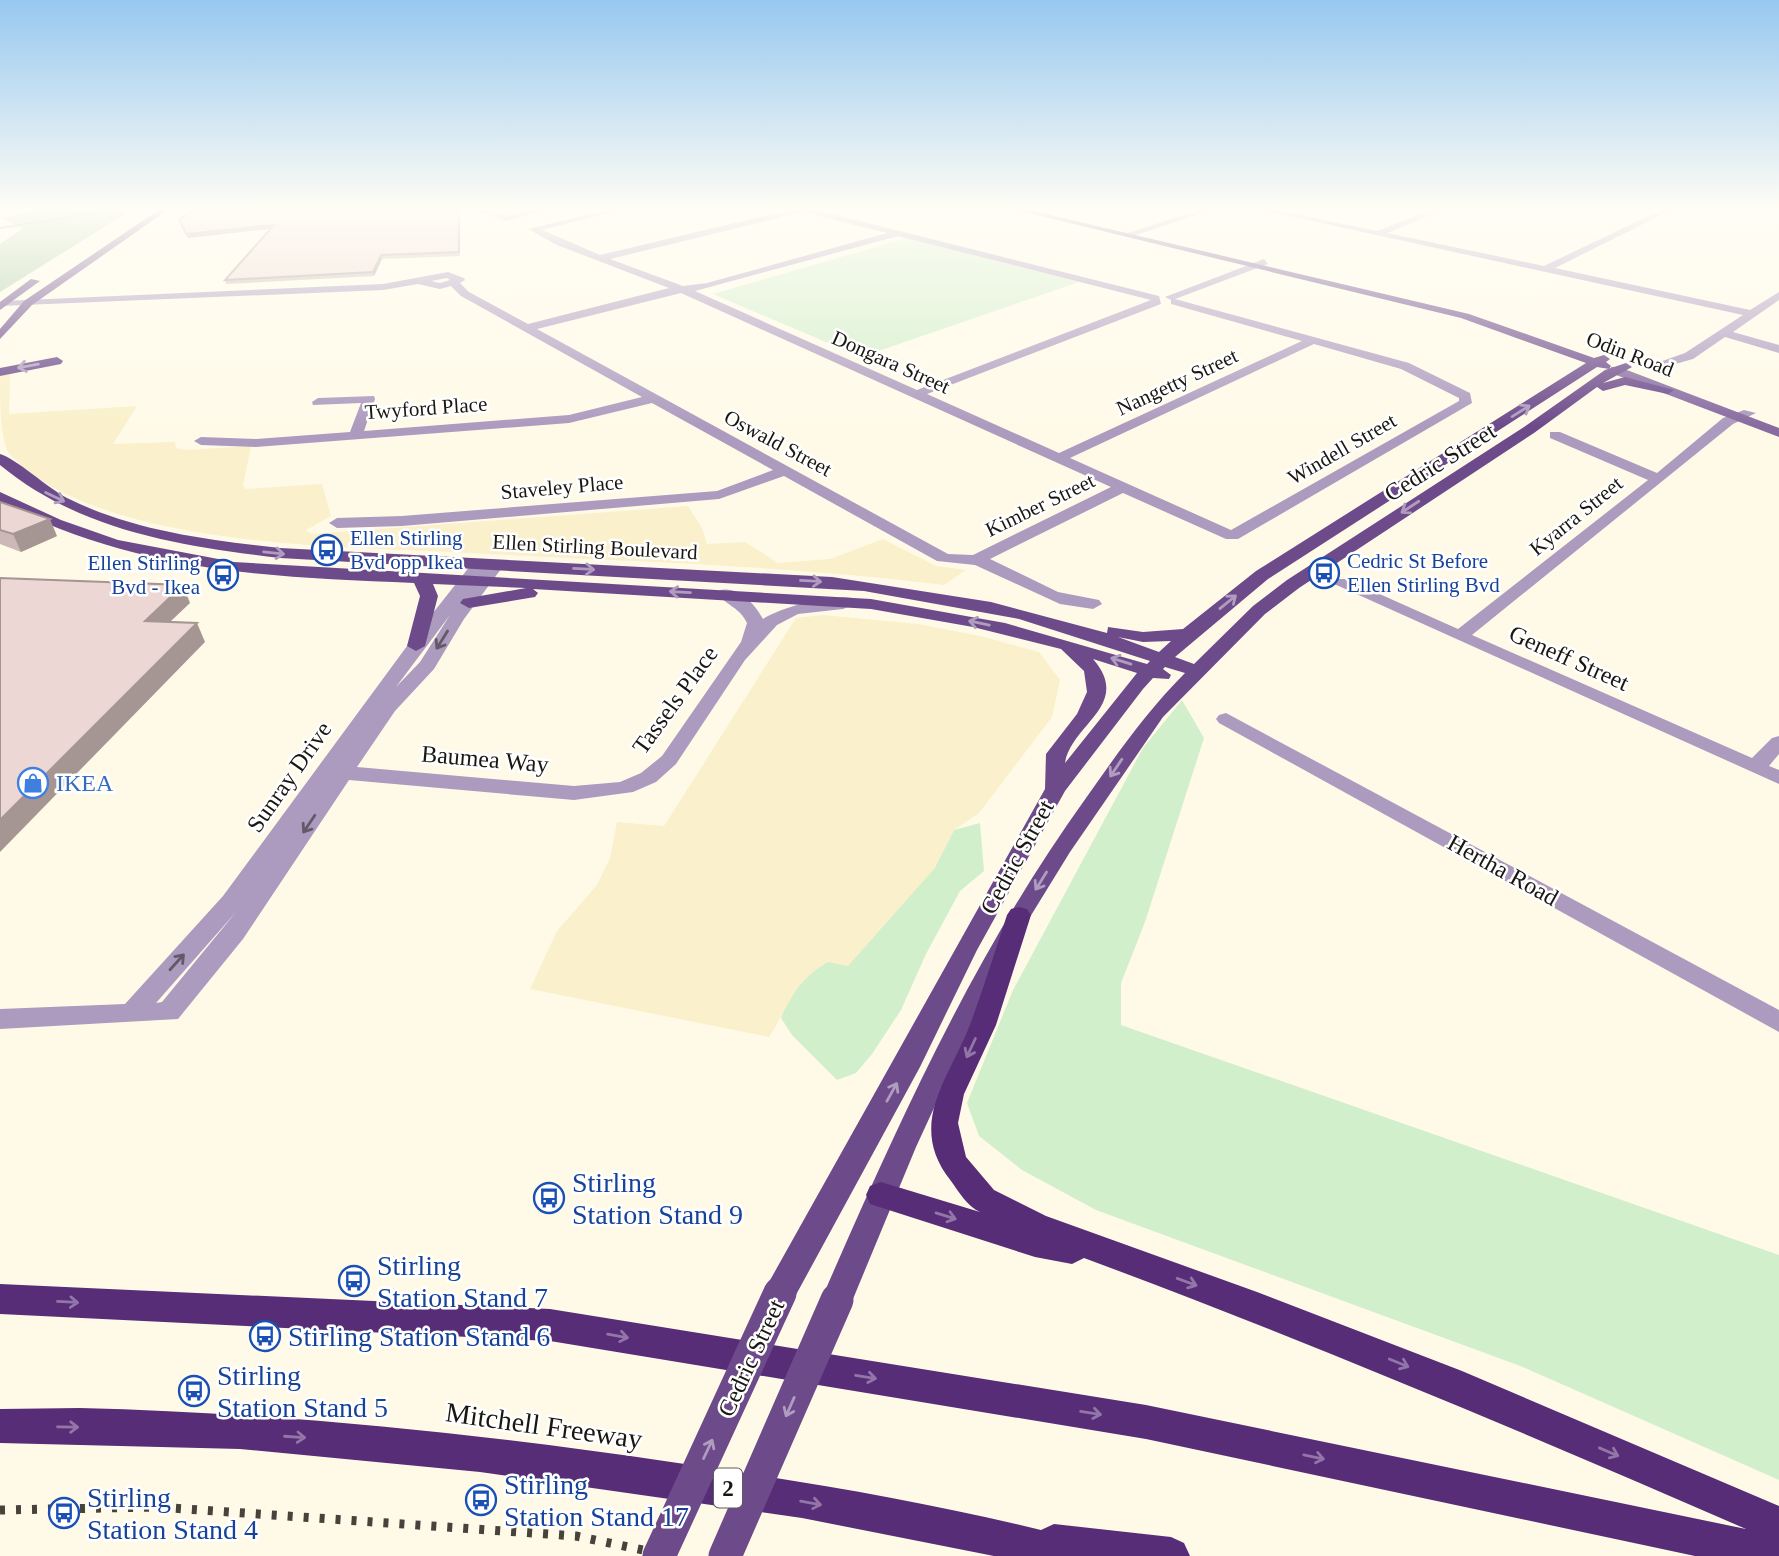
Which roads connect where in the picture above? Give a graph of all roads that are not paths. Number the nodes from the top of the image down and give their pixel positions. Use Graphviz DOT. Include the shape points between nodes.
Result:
graph roads {
  1 [pos="35,282"];
  2 [pos="64,282"];
  3 [pos="430,282"];
  4 [pos="460,282"];
  5 [pos="664,282"];
  6 [pos="724,282"];
  7 [pos="1087,282"];
  8 [pos="1216,282"];
  9 [pos="1336,282"];
  10 [pos="1605,282"];
  11 [pos="425,283"];
  12 [pos="460,288"];
  13 [pos="684,290"];
  14 [pos="1779,295"];
  15 [pos="1156,300"];
  16 [pos="1172,300"];
  17 [pos="32,305"];
  18 [pos="1,306"];
  19 [pos="1751,313"];
  20 [pos="528,328"];
  21 [pos="1722,332"];
  22 [pos="0,337"];
  23 [pos="1312,341"];
  24 [pos="1779,349"];
  25 [pos="1599,360"];
  26 [pos="57,361"];
  27 [pos="1658,367"];
  28 [pos="1621,368"];
  29 [pos="0,372"];
  30 [pos="1668,390"];
  31 [pos="917,394"];
  32 [pos="652,399"];
  33 [pos="318,402"];
  34 [pos="1569,403"];
  35 [pos="1743,415"];
  36 [pos="1776,428"];
  37 [pos="1720,430"];
  38 [pos="356,434"];
  39 [pos="1555,435"];
  40 [pos="201,441"];
  41 [pos="1059,458"];
  42 [pos="2,462"];
  43 [pos="786,470"];
  44 [pos="1656,478"];
  45 [pos="1121,488"];
  46 [pos="0,496"];
  47 [pos="337,523"];
  48 [pos="1232,536"];
  49 [pos="977,559"];
  50 [pos="482,572"];
  51 [pos="419,578"];
  52 [pos="1340,583"];
  53 [pos="604,587"];
  54 [pos="726,594"];
  55 [pos="851,602"];
  56 [pos="469,603"];
  57 [pos="1093,604"];
  58 [pos="1002,610"];
  59 [pos="1188,634"];
  60 [pos="1460,636"];
  61 [pos="1045,638"];
  62 [pos="750,642"];
  63 [pos="416,646"];
  64 [pos="1156,665"];
  65 [pos="1191,677"];
  66 [pos="1226,719"];
  67 [pos="1779,742"];
  68 [pos="1755,768"];
  69 [pos="335,771"];
  70 [pos="1779,778"];
  71 [pos="638,785"];
  72 [pos="1056,789"];
  73 [pos="1019,915"];
  74 [pos="132,1013"];
  75 [pos="0,1019"];
  76 [pos="1779,1022"];
  77 [pos="881,1195"];
  78 [pos="1123,1258"];
  79 [pos="0,1299"];
  80 [pos="0,1426"];
  81 [pos="1779,1525"];
  82 [pos="1003,1538"];
  83 [pos="1779,1555"];
  84 [pos="659,1556"];
  85 [pos="725,1556"];
  86 [pos="1071,1556"];
  87 [pos="1171,1556"];
  1 -- 18 [label="main road"];
  2 -- 17 [label="main road"];
  3 -- 11 [label="street"];
  4 -- 12 [label="street"];
  5 -- 13 [label="street, Dongara Street"];
  6 -- 13 [label="street"];
  7 -- 15 [label="street"];
  8 -- 16 [label="street"];
  9 -- 25 [label="main road, Odin Road" via="1461,310"];
  10 -- 19 [label="street"];
  11 -- 12 [label="street"];
  11 -- 17 [label="street"];
  12 -- 20 [label="street, Oswald Street"];
  13 -- 20 [label="street"];
  13 -- 31 [label="street, Dongara Street"];
  14 -- 19 [label="street"];
  15 -- 16 [label="street"];
  15 -- 31 [label="street"];
  16 -- 23 [label="street"];
  17 -- 18 [label="street"];
  17 -- 22 [label="main road"];
  19 -- 21 [label="street"];
  20 -- 32 [label="street, Oswald Street"];
  21 -- 24 [label="street"];
  21 -- 27 [label="street" via="1689,356"];
  23 -- 41 [label="street, Nangetty Street"];
  23 -- 48 [label="street, Windell Street" via="1405,366 1465,396 1466,403"];
  25 -- 28 [label="main road, Odin Road"];
  59 -- 25 [label="main road, Cedric Street, one-way" via="1262,575"];
  26 -- 29 [label="main road, one-way"];
  28 -- 30 [label="main road, Odin Road"];
  28 -- 34 [label="main road, Cedric Street"];
  28 -- 35 [label="main road, Odin Road"];
  30 -- 34 [label="main road" via="1625,381"];
  30 -- 35 [label="main road, Odin Road"];
  31 -- 41 [label="street, Dongara Street"];
  32 -- 38 [label="street, Twyford Place" via="569,419"];
  32 -- 43 [label="street, Oswald Street"];
  33 -- 38 [label="street" via="369,400"];
  34 -- 65 [label="main road, Cedric Street, one-way" via="1293,584 1259,610"];
  35 -- 36 [label="main road, Odin Road"];
  35 -- 37 [label="street, Kyarra Street"];
  36 -- 37 [label="street"];
  37 -- 44 [label="street, Kyarra Street"];
  38 -- 40 [label="street, Twyford Place" via="256,443"];
  39 -- 44 [label="street"];
  41 -- 45 [label="street, Dongara Street"];
  42 -- 50 [label="main road, Ellen Stirling Boulevard, one-way" via="37,488 84,511 141,530 280,553"];
  43 -- 47 [label="street, Staveley Place" via="707,496"];
  43 -- 49 [label="street, Oswald Street" via="943,558"];
  44 -- 60 [label="street, Kyarra Street"];
  45 -- 48 [label="street, Dongara Street"];
  45 -- 49 [label="street, Kimber Street"];
  46 -- 51 [label="main road, Ellen Stirling Boulevard" via="68,529 174,557 249,568"];
  49 -- 57 [label="street, Oswald Street" via="1073,603"];
  50 -- 51 [label="main road, Ellen Stirling Boulevard"];
  50 -- 53 [label="main road, Ellen Stirling Boulevard"];
  50 -- 56 [label="street, Sunray Drive"];
  50 -- 58 [label="main road, Ellen Stirling Boulevard, one-way" via="832,582"];
  50 -- 63 [label="street, Sunray Drive"];
  51 -- 63 [label="main road" via="429,596"];
  52 -- 60 [label="street, Geneff Street"];
  54 -- 53 [label="main road, Ellen Stirling Boulevard, one-way"];
  53 -- 56 [label="main road"];
  54 -- 55 [label="main road, Ellen Stirling Boulevard"];
  54 -- 62 [label="street, Tassels Place" via="748,607 756,623"];
  61 -- 55 [label="main road, Ellen Stirling Boulevard, one-way" via="945,615"];
  55 -- 62 [label="street, Tassels Place" via="785,613"];
  56 -- 69 [label="street, Sunray Drive, one-way" via="427,665"];
  58 -- 59 [label="main road" via="1143,637"];
  58 -- 64 [label="main road, Ellen Stirling Boulevard" via="1084,632"];
  59 -- 64 [label="main road, Cedric Street"];
  60 -- 68 [label="street, Geneff Street"];
  64 -- 61 [label="main road, Ellen Stirling Boulevard, one-way"];
  61 -- 72 [label="main road" via="1075,653 1098,677 1091,710 1056,755"];
  62 -- 71 [label="street, Tassels Place" via="669,761"];
  63 -- 69 [label="street, Sunray Drive"];
  64 -- 65 [label="main road, Ellen Stirling Boulevard"];
  64 -- 72 [label="main road, Cedric Street"];
  65 -- 73 [label="main road, Cedric Street, one-way" via="1142,729"];
  66 -- 76 [label="street, Hertha Road"];
  67 -- 68 [label="street"];
  68 -- 70 [label="street, Geneff Street"];
  69 -- 71 [label="street, Baumea Way" via="573,793 611,793"];
  74 -- 69 [label="street, Sunray Drive, one-way" via="231,902"];
  69 -- 74 [label="street, Sunray Drive, one-way" via="234,933 169,1012"];
  84 -- 72 [label="main road, Cedric Street, one-way, bridge" via="787,1279"];
  73 -- 77 [label="main road, Cedric Street" via="962,1019"];
  73 -- 78 [label="highway, one-way" via="983,1025 950,1094 944,1124 953,1161 983,1199 1036,1226"];
  74 -- 75 [label="street"];
  77 -- 78 [label="highway, one-way" via="1035,1243"];
  77 -- 85 [label="main road, Cedric Street, one-way, bridge"];
  78 -- 81 [label="highway, one-way" via="1462,1388"];
  79 -- 83 [label="highway, one-way" via="550,1325 1146,1422"];
  80 -- 82 [label="highway, Mitchell Freeway / 2, one-way" via="198,1429 453,1448 722,1487"];
  82 -- 86 [label="highway, Mitchell Freeway / 2"];
  82 -- 87 [label="highway"];
}
